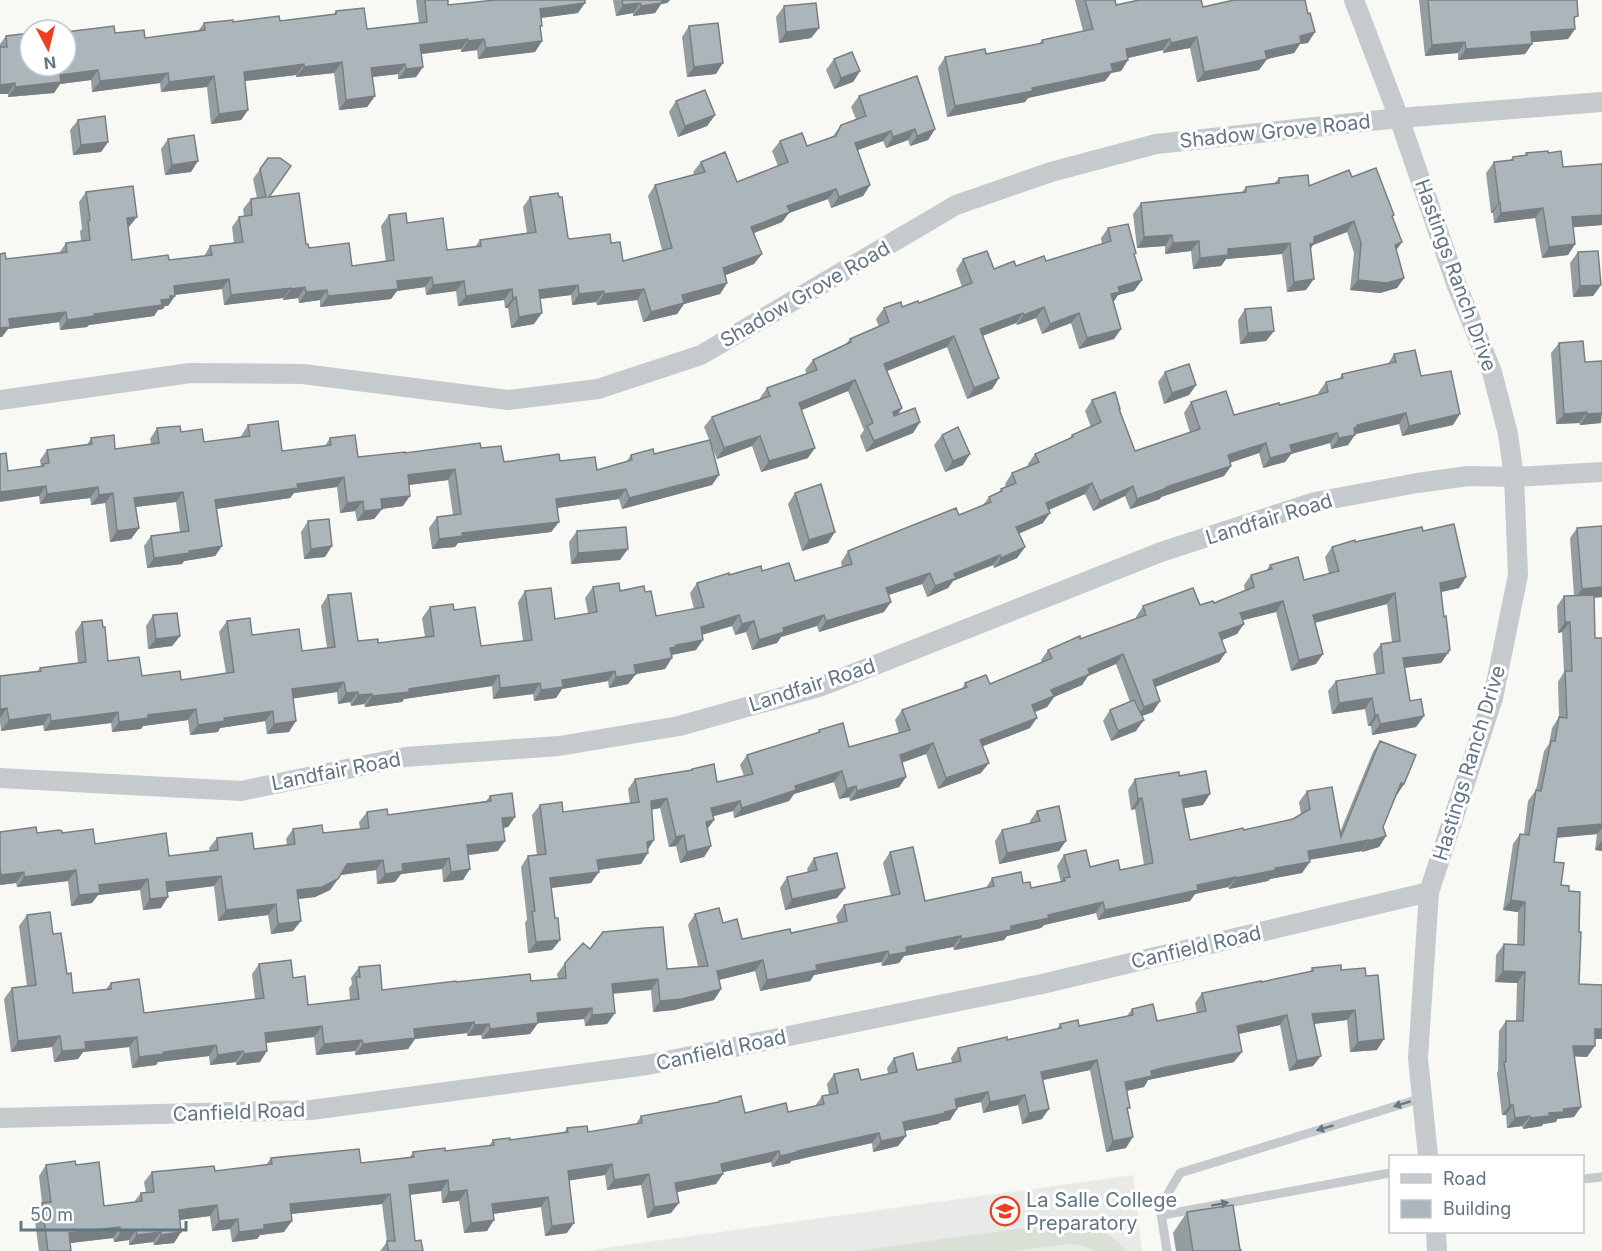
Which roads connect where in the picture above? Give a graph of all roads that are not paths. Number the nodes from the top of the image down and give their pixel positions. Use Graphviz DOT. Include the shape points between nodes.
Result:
graph roads {
  1 [pos="1354,0"];
  2 [pos="1602,102"];
  3 [pos="1399,118"];
  4 [pos="0,400"];
  5 [pos="1602,472"];
  6 [pos="1514,477"];
  7 [pos="0,778"];
  8 [pos="1429,892"];
  9 [pos="1422,1098"];
  10 [pos="0,1118"];
  11 [pos="1428,1155"];
  12 [pos="1389,1173"];
  13 [pos="1602,1177"];
  14 [pos="1584,1179"];
  15 [pos="1162,1215"];
  16 [pos="1436,1233"];
  17 [pos="1167,1251"];
  18 [pos="1437,1251"];
  1 -- 3 [label="street, Hastings Ranch Drive"];
  2 -- 3 [label="street, Shadow Grove Road"];
  3 -- 4 [label="street, Shadow Grove Road" via="1156,144 1041,176 956,205 701,355 598,390 508,400 303,374 190,373"];
  3 -- 6 [label="street, Hastings Ranch Drive" via="1457,286 1492,372"];
  5 -- 6 [label="street, Landfair Road"];
  6 -- 7 [label="street, Landfair Road" via="1468,476 1315,502 1161,552 822,686 679,726 559,746 405,757 241,790"];
  6 -- 8 [label="street, Hastings Ranch Drive" via="1518,575 1500,664 1493,698"];
  8 -- 9 [label="street, Hastings Ranch Drive" via="1418,1058"];
  8 -- 10 [label="street, Canfield Road" via="1042,984 647,1065 311,1110"];
  9 -- 11 [label="street, Hastings Ranch Drive"];
  9 -- 15 [label="lane, one-way" via="1180,1173 1160,1207"];
  15 -- 12 [label="lane, one-way"];
  13 -- 14 [label="lane"];
  15 -- 17 [label="lane"];
  16 -- 18 [label="street"];
}
